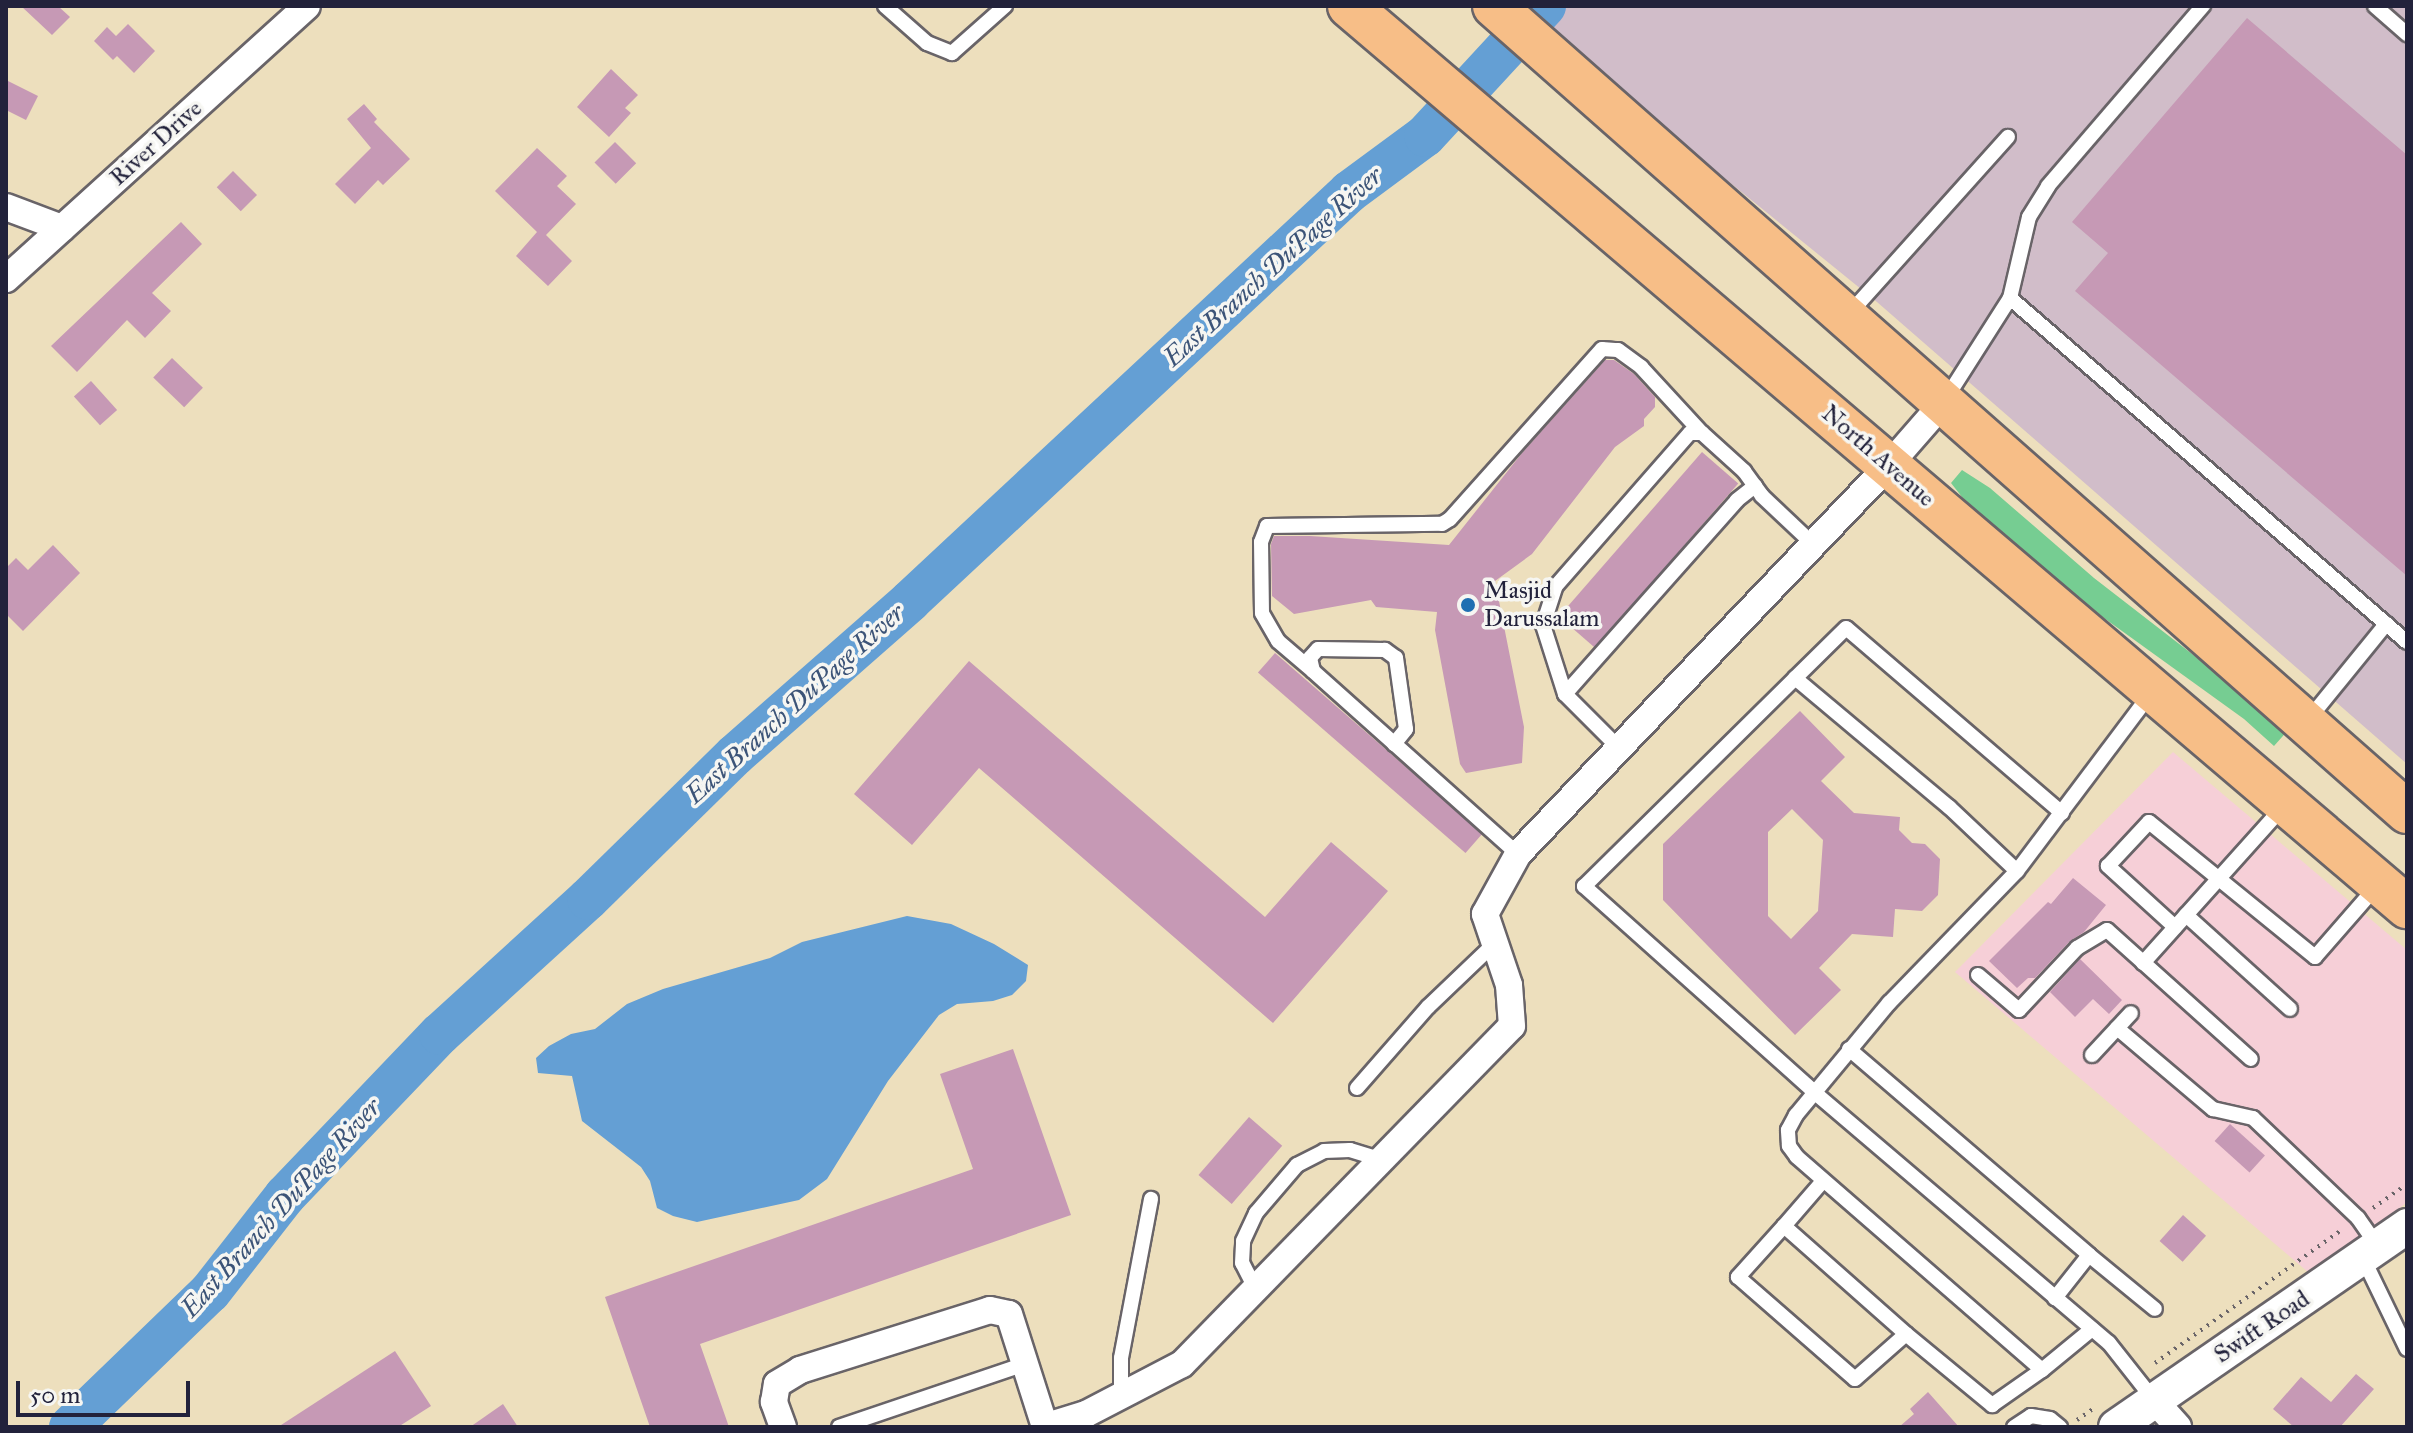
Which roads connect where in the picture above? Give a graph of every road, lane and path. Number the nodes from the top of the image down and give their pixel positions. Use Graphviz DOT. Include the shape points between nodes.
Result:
graph roads {
  1 [pos="307,6"];
  2 [pos="885,6"];
  3 [pos="1005,6"];
  4 [pos="1349,6"];
  5 [pos="2203,6"];
  6 [pos="2375,6"];
  7 [pos="1512,22"];
  8 [pos="2407,34"];
  9 [pos="2008,137"];
  10 [pos="6,207"];
  11 [pos="62,228"];
  12 [pos="6,279"];
  13 [pos="2010,298"];
  14 [pos="1846,317"];
  15 [pos="1943,403"];
  16 [pos="1702,433"];
  17 [pos="1889,465"];
  18 [pos="1755,486"];
  19 [pos="1814,545"];
  20 [pos="2386,624"];
  21 [pos="2407,642"];
  22 [pos="1313,671"];
  23 [pos="1795,678"];
  24 [pos="2154,690"];
  25 [pos="1565,694"];
  26 [pos="2306,722"];
  27 [pos="1394,744"];
  28 [pos="1619,748"];
  29 [pos="2288,802"];
  30 [pos="2407,812"];
  31 [pos="2062,813"];
  32 [pos="1518,854"];
  33 [pos="2017,871"];
  34 [pos="2218,879"];
  35 [pos="2393,895"];
  36 [pos="2186,915"];
  37 [pos="2175,927"];
  38 [pos="1495,943"];
  39 [pos="2143,963"];
  40 [pos="1978,975"];
  41 [pos="2290,1009"];
  42 [pos="2131,1013"];
  43 [pos="2117,1028"];
  44 [pos="1849,1049"];
  45 [pos="2092,1055"];
  46 [pos="2251,1059"];
  47 [pos="1357,1088"];
  48 [pos="1814,1092"];
  49 [pos="1383,1160"];
  50 [pos="1823,1181"];
  51 [pos="2407,1184"];
  52 [pos="1151,1199"];
  53 [pos="2370,1210"];
  54 [pos="1784,1226"];
  55 [pos="2407,1226"];
  56 [pos="2344,1228"];
  57 [pos="2370,1253"];
  58 [pos="2089,1255"];
  59 [pos="1256,1290"];
  60 [pos="2055,1298"];
  61 [pos="2155,1309"];
  62 [pos="2092,1329"];
  63 [pos="1906,1334"];
  64 [pos="2407,1349"];
  65 [pos="2157,1361"];
  66 [pos="1025,1364"];
  67 [pos="2042,1370"];
  68 [pos="1121,1396"];
  69 [pos="2154,1400"];
  70 [pos="783,1427"];
  71 [pos="839,1427"];
  72 [pos="1044,1427"];
  73 [pos="2014,1427"];
  74 [pos="2060,1427"];
  75 [pos="2116,1427"];
  76 [pos="2178,1427"];
  1 -- 11 [label="street, River Drive"];
  2 -- 3 [label="lane" via="927,43 952,53"];
  4 -- 17 [label="main road, North Avenue"];
  5 -- 13 [label="lane" via="2048,186 2029,217"];
  6 -- 8 [label="lane"];
  7 -- 14 [label="main road"];
  9 -- 14 [label="lane"];
  10 -- 11 [label="street"];
  11 -- 12 [label="street, River Drive"];
  13 -- 15 [label="lane"];
  13 -- 20 [label="lane"];
  14 -- 15 [label="main road"];
  15 -- 17 [label="street"];
  15 -- 26 [label="main road"];
  16 -- 18 [label="lane"];
  16 -- 22 [label="lane" via="1641,367 1618,350 1602,349 1442,524 1267,526 1261,542 1262,613 1278,641"];
  16 -- 25 [label="lane" via="1690,433 1555,587 1543,625"];
  17 -- 19 [label="street"];
  17 -- 24 [label="main road, North Avenue"];
  18 -- 19 [label="lane"];
  18 -- 25 [label="lane"];
  19 -- 28 [label="street"];
  20 -- 21 [label="lane"];
  20 -- 26 [label="lane"];
  22 -- 27 [label="lane"];
  22 -- 27 [label="lane" via="1310,658 1318,649 1385,650 1396,658 1406,729"];
  23 -- 31 [label="lane" via="1846,628"];
  23 -- 33 [label="lane"];
  23 -- 48 [label="lane" via="1584,886"];
  24 -- 29 [label="main road, North Avenue"];
  24 -- 31 [label="lane"];
  25 -- 28 [label="lane"];
  26 -- 30 [label="main road"];
  27 -- 32 [label="lane"];
  28 -- 32 [label="street"];
  29 -- 34 [label="lane"];
  29 -- 35 [label="main road, North Avenue"];
  31 -- 33 [label="lane"];
  32 -- 38 [label="street" via="1485,914"];
  33 -- 44 [label="lane"];
  34 -- 35 [label="lane" via="2315,957"];
  34 -- 36 [label="lane"];
  34 -- 37 [label="lane" via="2149,822 2108,866"];
  36 -- 37 [label="lane"];
  36 -- 41 [label="lane"];
  37 -- 39 [label="lane"];
  38 -- 47 [label="lane" via="1428,1007"];
  38 -- 49 [label="street" via="1509,985 1512,1026"];
  39 -- 40 [label="lane" via="2107,930 2077,948 2019,1010"];
  39 -- 46 [label="lane"];
  42 -- 43 [label="lane"];
  43 -- 45 [label="lane"];
  43 -- 57 [label="lane" via="2213,1109 2253,1118 2358,1218"];
  44 -- 48 [label="lane"];
  44 -- 58 [label="lane"];
  48 -- 50 [label="lane" via="1788,1130 1789,1146"];
  48 -- 60 [label="lane"];
  49 -- 59 [label="street"];
  49 -- 59 [label="lane" via="1350,1150 1324,1151 1297,1165 1256,1213 1243,1241 1242,1263"];
  50 -- 54 [label="lane"];
  50 -- 67 [label="lane"];
  51 -- 53 [label="path"];
  52 -- 68 [label="lane" via="1121,1358"];
  54 -- 63 [label="lane"];
  54 -- 63 [label="lane" via="1738,1277 1855,1379"];
  55 -- 57 [label="street, Swift Road"];
  56 -- 65 [label="path"];
  57 -- 64 [label="lane"];
  57 -- 69 [label="street, Swift Road"];
  58 -- 60 [label="lane"];
  58 -- 61 [label="lane"];
  59 -- 68 [label="street" via="1182,1364"];
  60 -- 62 [label="lane"];
  62 -- 67 [label="lane"];
  62 -- 69 [label="lane"];
  63 -- 67 [label="lane" via="1992,1405"];
  66 -- 70 [label="street" via="1009,1314 990,1310 800,1370 777,1384 774,1402"];
  66 -- 71 [label="lane"];
  66 -- 72 [label="street"];
  68 -- 72 [label="street"];
  69 -- 75 [label="street, Swift Road"];
  69 -- 76 [label="street"];
  73 -- 74 [label="lane" via="2031,1416"];
}
